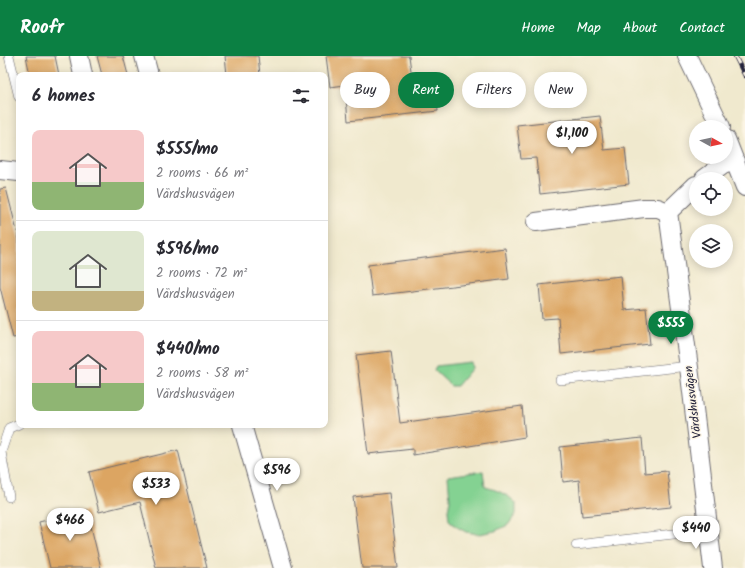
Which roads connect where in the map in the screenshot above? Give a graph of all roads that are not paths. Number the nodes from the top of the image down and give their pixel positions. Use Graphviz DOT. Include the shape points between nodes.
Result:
graph roads {
  1 [pos="9,56"];
  2 [pos="78,56"];
  3 [pos="144,56"];
  4 [pos="687,56"];
  5 [pos="82,72"];
  6 [pos="148,72"];
  7 [pos="16,85"];
  8 [pos="718,120"];
  9 [pos="733,156"];
  10 [pos="735,161"];
  11 [pos="0,170"];
  12 [pos="16,172"];
  13 [pos="714,172"];
  14 [pos="745,187"];
  15 [pos="689,192"];
  16 [pos="668,212"];
  17 [pos="536,222"];
  18 [pos="689,366"];
  19 [pos="560,380"];
  20 [pos="16,425"];
  21 [pos="243,428"];
  22 [pos="9,497"];
  23 [pos="709,530"];
  24 [pos="576,545"];
  25 [pos="283,568"];
  26 [pos="713,568"];
  1 -- 7 [label="lane"];
  2 -- 5 [label="street"];
  3 -- 6 [label="street"];
  4 -- 8 [label="street"];
  9 -- 10 [label="street"];
  10 -- 13 [label="street"];
  10 -- 14 [label="street"];
  11 -- 12 [label="street"];
  15 -- 16 [label="street"];
  16 -- 17 [label="street" via="658,208 644,208"];
  16 -- 18 [label="street, Värdshusvägen"];
  18 -- 19 [label="lane"];
  18 -- 23 [label="street, Värdshusvägen"];
  20 -- 22 [label="lane" via="9,428 1,452"];
  21 -- 25 [label="street"];
  23 -- 24 [label="lane"];
  23 -- 26 [label="street, Värdshusvägen"];
}
